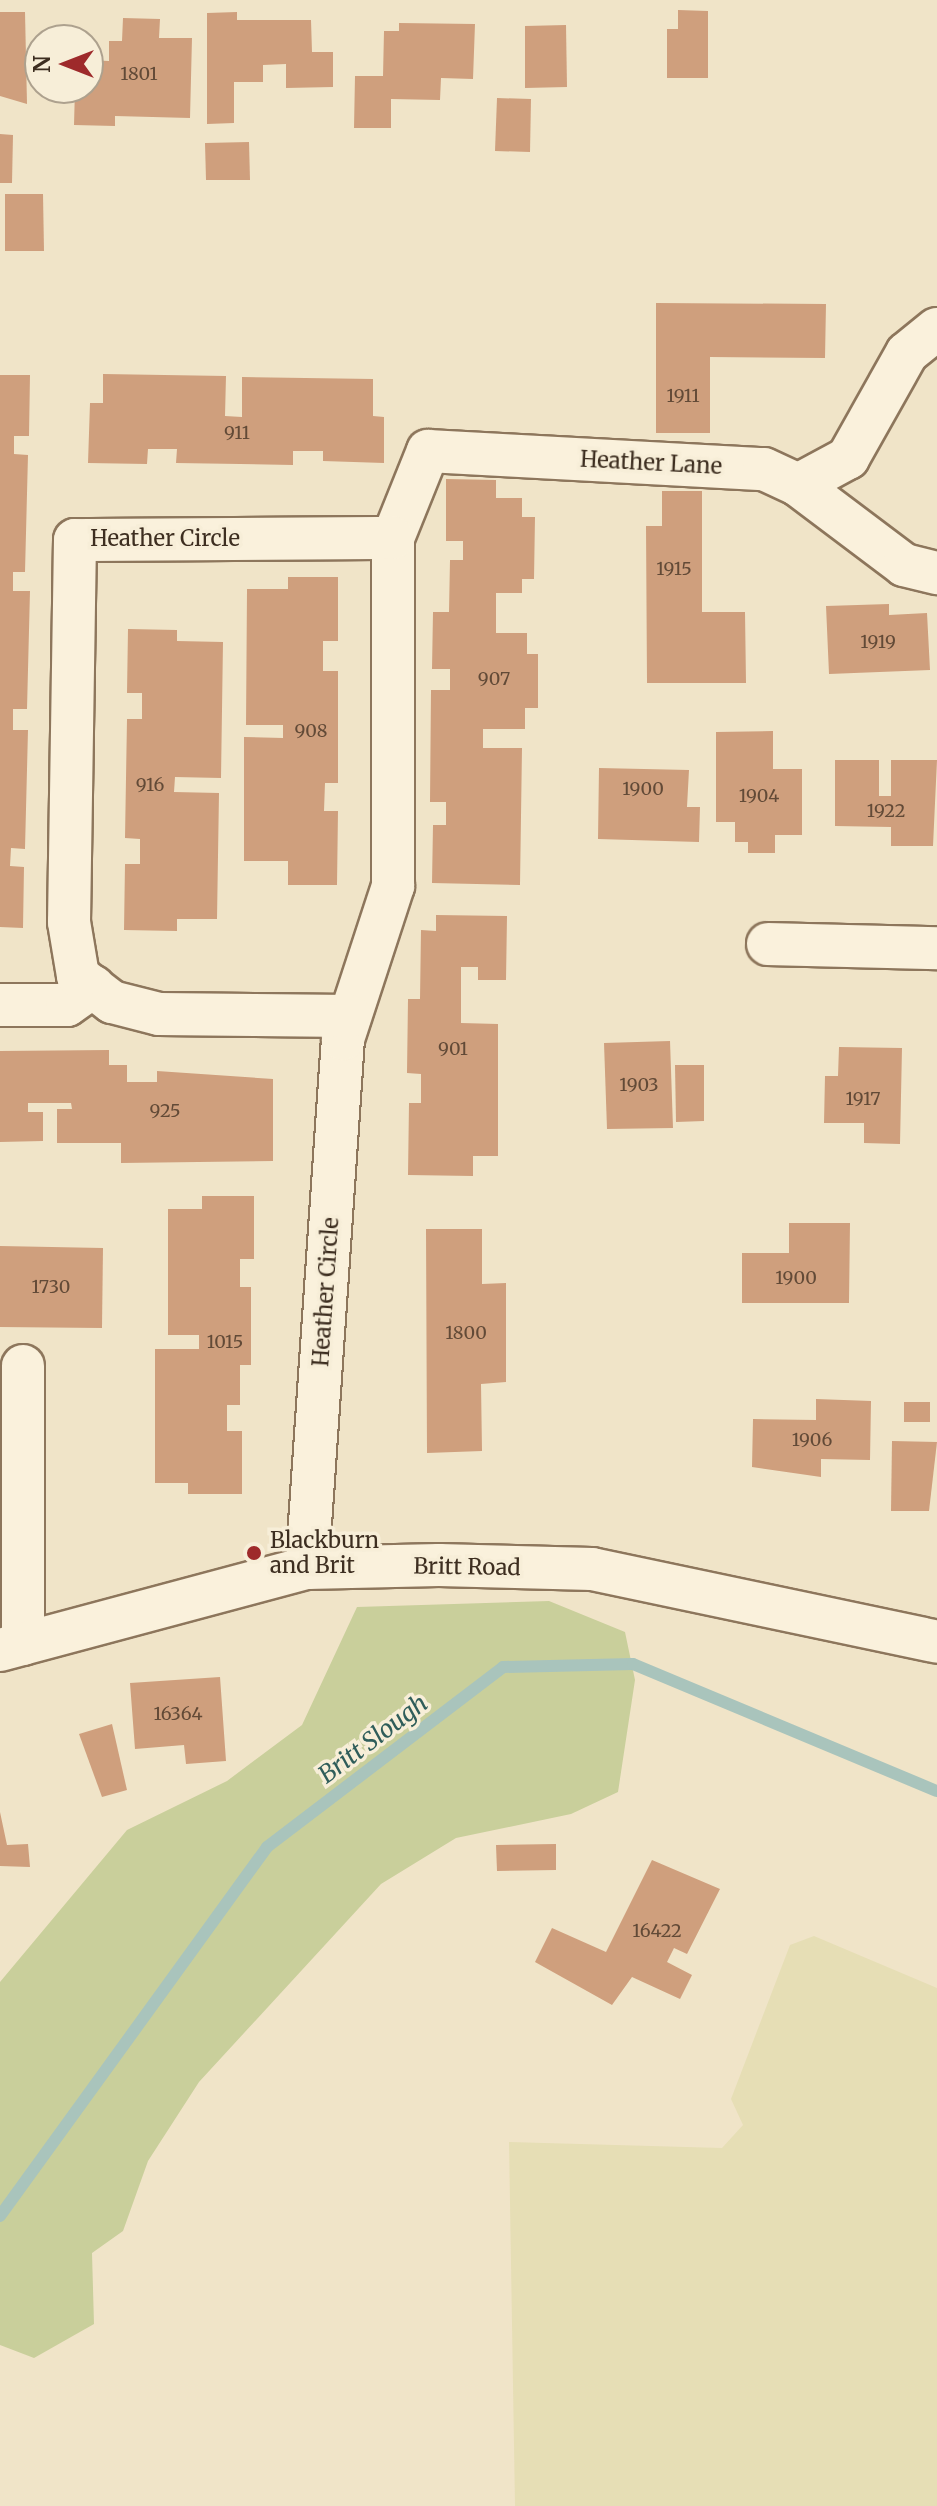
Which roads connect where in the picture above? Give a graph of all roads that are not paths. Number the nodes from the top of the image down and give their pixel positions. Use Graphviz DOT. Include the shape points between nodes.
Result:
graph roads {
  1 [pos="937,329"];
  2 [pos="798,485"];
  3 [pos="393,538"];
  4 [pos="937,573"];
  5 [pos="768,944"];
  6 [pos="937,948"];
  7 [pos="93,987"];
  8 [pos="0,1005"];
  9 [pos="350,1016"];
  10 [pos="23,1366"];
  11 [pos="307,1568"];
  12 [pos="937,1642"];
  13 [pos="12,1647"];
  1 -- 2 [label="street" via="907,353 848,458"];
  2 -- 3 [label="street, Heather Lane" via="764,469 428,451"];
  2 -- 4 [label="street, Heather Lane" via="904,565"];
  3 -- 7 [label="street, Heather Circle" via="75,540 69,922 78,976"];
  3 -- 9 [label="street, Heather Circle" via="393,886"];
  5 -- 6 [label="street"];
  7 -- 8 [label="street" via="67,1005"];
  7 -- 9 [label="street" via="112,1002 159,1014"];
  9 -- 11 [label="street, Heather Circle"];
  10 -- 13 [label="street"];
  11 -- 12 [label="street, Britt Road" via="592,1569"];
  11 -- 13 [label="street, Britt Road"];
}
